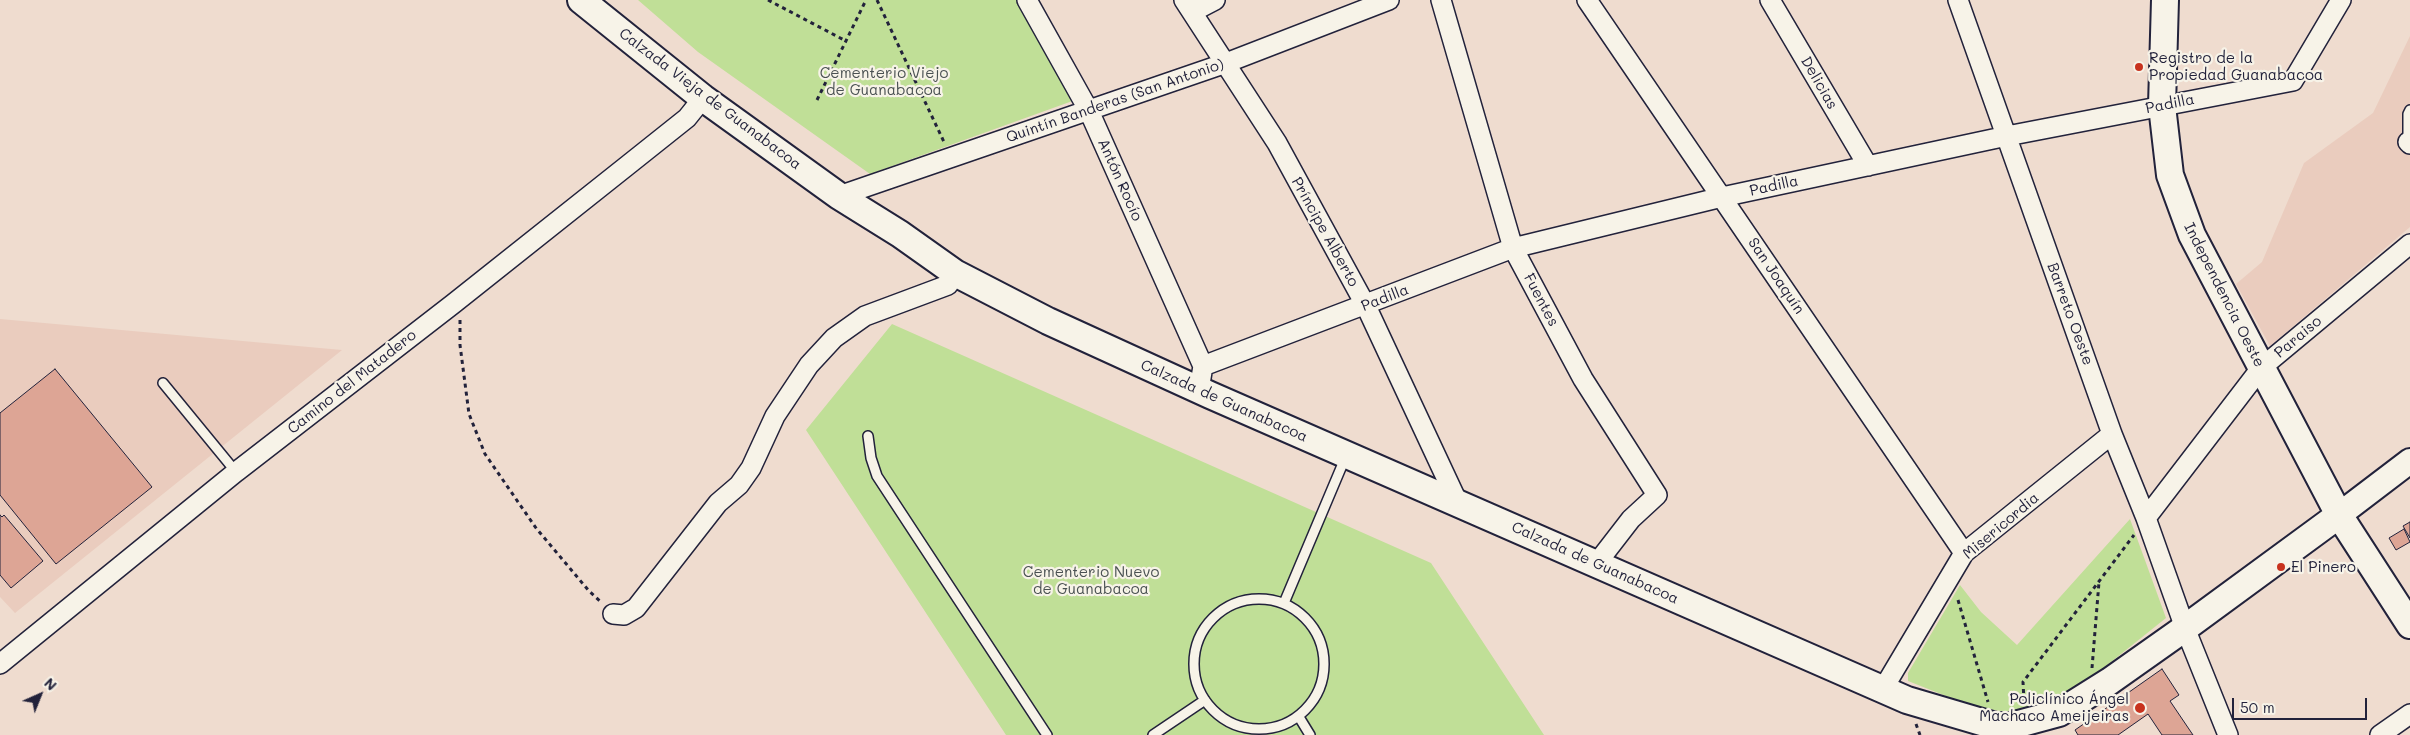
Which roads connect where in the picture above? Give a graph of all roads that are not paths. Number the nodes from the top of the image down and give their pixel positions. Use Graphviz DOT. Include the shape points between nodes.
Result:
graph roads {
  1 [pos="581,0"];
  2 [pos="1026,0"];
  3 [pos="1215,0"];
  4 [pos="1389,0"];
  5 [pos="1441,0"];
  6 [pos="1587,0"];
  7 [pos="1770,0"];
  8 [pos="1958,0"];
  9 [pos="2165,0"];
  10 [pos="2341,0"];
  11 [pos="1188,6"];
  12 [pos="1226,63"];
  13 [pos="703,98"];
  14 [pos="2162,106"];
  15 [pos="2410,110"];
  16 [pos="1089,111"];
  17 [pos="2007,136"];
  18 [pos="2409,143"];
  19 [pos="1868,166"];
  20 [pos="839,196"];
  21 [pos="1722,197"];
  22 [pos="2410,244"];
  23 [pos="1513,248"];
  24 [pos="955,273"];
  25 [pos="1366,306"];
  26 [pos="2260,368"];
  27 [pos="1201,378"];
  28 [pos="163,383"];
  29 [pos="2112,434"];
  30 [pos="868,436"];
  31 [pos="1346,456"];
  32 [pos="2410,461"];
  33 [pos="236,472"];
  34 [pos="1458,503"];
  35 [pos="2339,515"];
  36 [pos="2146,518"];
  37 [pos="1964,553"];
  38 [pos="1597,563"];
  39 [pos="1284,603"];
  40 [pos="613,614"];
  41 [pos="2410,625"];
  42 [pos="2185,628"];
  43 [pos="0,664"];
  44 [pos="1883,689"];
  45 [pos="1204,700"];
  46 [pos="2410,714"];
  47 [pos="1298,717"];
  48 [pos="2011,727"];
  49 [pos="1047,735"];
  50 [pos="1153,735"];
  51 [pos="1310,735"];
  52 [pos="2228,735"];
  53 [pos="2380,735"];
  1 -- 13 [label="main road, Calzada Vieja de Guanabacoa"];
  2 -- 16 [label="street, Antón Rocío"];
  3 -- 11 [label="street"];
  4 -- 12 [label="street, Quintín Banderas (San Antonio)"];
  5 -- 23 [label="street, Fuentes"];
  6 -- 21 [label="street, San Joaquín"];
  7 -- 19 [label="street, Delicias"];
  8 -- 17 [label="street, Barreto Oeste"];
  9 -- 14 [label="main road, Independencia Oeste"];
  10 -- 14 [label="street, Padilla" via="2293,81"];
  11 -- 12 [label="street, Príncipe Alberto"];
  12 -- 16 [label="street, Quintín Banderas (San Antonio)"];
  12 -- 25 [label="street, Príncipe Alberto" via="1277,143"];
  13 -- 20 [label="main road, Calzada Vieja de Guanabacoa"];
  13 -- 33 [label="street, Camino del Matadero" via="687,118"];
  14 -- 17 [label="street, Padilla"];
  14 -- 26 [label="main road, Independencia Oeste" via="2170,174 2192,235"];
  15 -- 18 [label="lane"];
  16 -- 20 [label="street, Quintín Banderas (San Antonio)"];
  16 -- 27 [label="street, Antón Rocío"];
  17 -- 19 [label="street, Padilla"];
  17 -- 29 [label="street, Barreto Oeste"];
  19 -- 21 [label="street, Padilla"];
  20 -- 24 [label="main road, Calzada de Guanabacoa"];
  21 -- 23 [label="street, Padilla"];
  21 -- 37 [label="street, San Joaquín"];
  22 -- 26 [label="street, Paraiso"];
  23 -- 25 [label="street, Padilla"];
  23 -- 38 [label="street, Fuentes" via="1584,379 1656,494"];
  24 -- 27 [label="main road, Calzada de Guanabacoa" via="1048,321"];
  24 -- 40 [label="street" via="948,284 865,316 834,338 809,365 775,416 751,468 739,485 718,503 636,608 624,615"];
  25 -- 27 [label="street, Padilla"];
  25 -- 34 [label="street, Príncipe Alberto"];
  26 -- 35 [label="main road, Independencia Oeste"];
  26 -- 36 [label="street, Paraiso"];
  27 -- 31 [label="main road, Calzada de Guanabacoa"];
  28 -- 33 [label="lane"];
  29 -- 36 [label="street, Barreto Oeste"];
  29 -- 37 [label="street, Misericordia"];
  30 -- 49 [label="lane" via="877,476"];
  31 -- 34 [label="main road, Calzada de Guanabacoa"];
  31 -- 39 [label="lane"];
  32 -- 35 [label="street"];
  33 -- 43 [label="street, Camino del Matadero"];
  34 -- 38 [label="main road, Calzada de Guanabacoa"];
  35 -- 41 [label="main road, Independencia Oeste"];
  35 -- 42 [label="main road"];
  36 -- 42 [label="street, Barreto Oeste"];
  37 -- 44 [label="street, Misericordia"];
  38 -- 44 [label="main road, Calzada de Guanabacoa"];
  39 -- 45 [label="lane" via="1260,599 1237,602 1209,622 1197,643 1194,666"];
  39 -- 47 [label="lane" via="1311,624 1324,656 1320,690"];
  42 -- 48 [label="main road" via="2059,713"];
  42 -- 52 [label="street, Barreto Oeste"];
  44 -- 48 [label="main road, Calzada de Guanabacoa" via="1907,700"];
  45 -- 47 [label="lane" via="1221,717 1242,727 1277,727"];
  45 -- 50 [label="lane"];
  46 -- 53 [label="street"];
  47 -- 51 [label="lane"];
}
